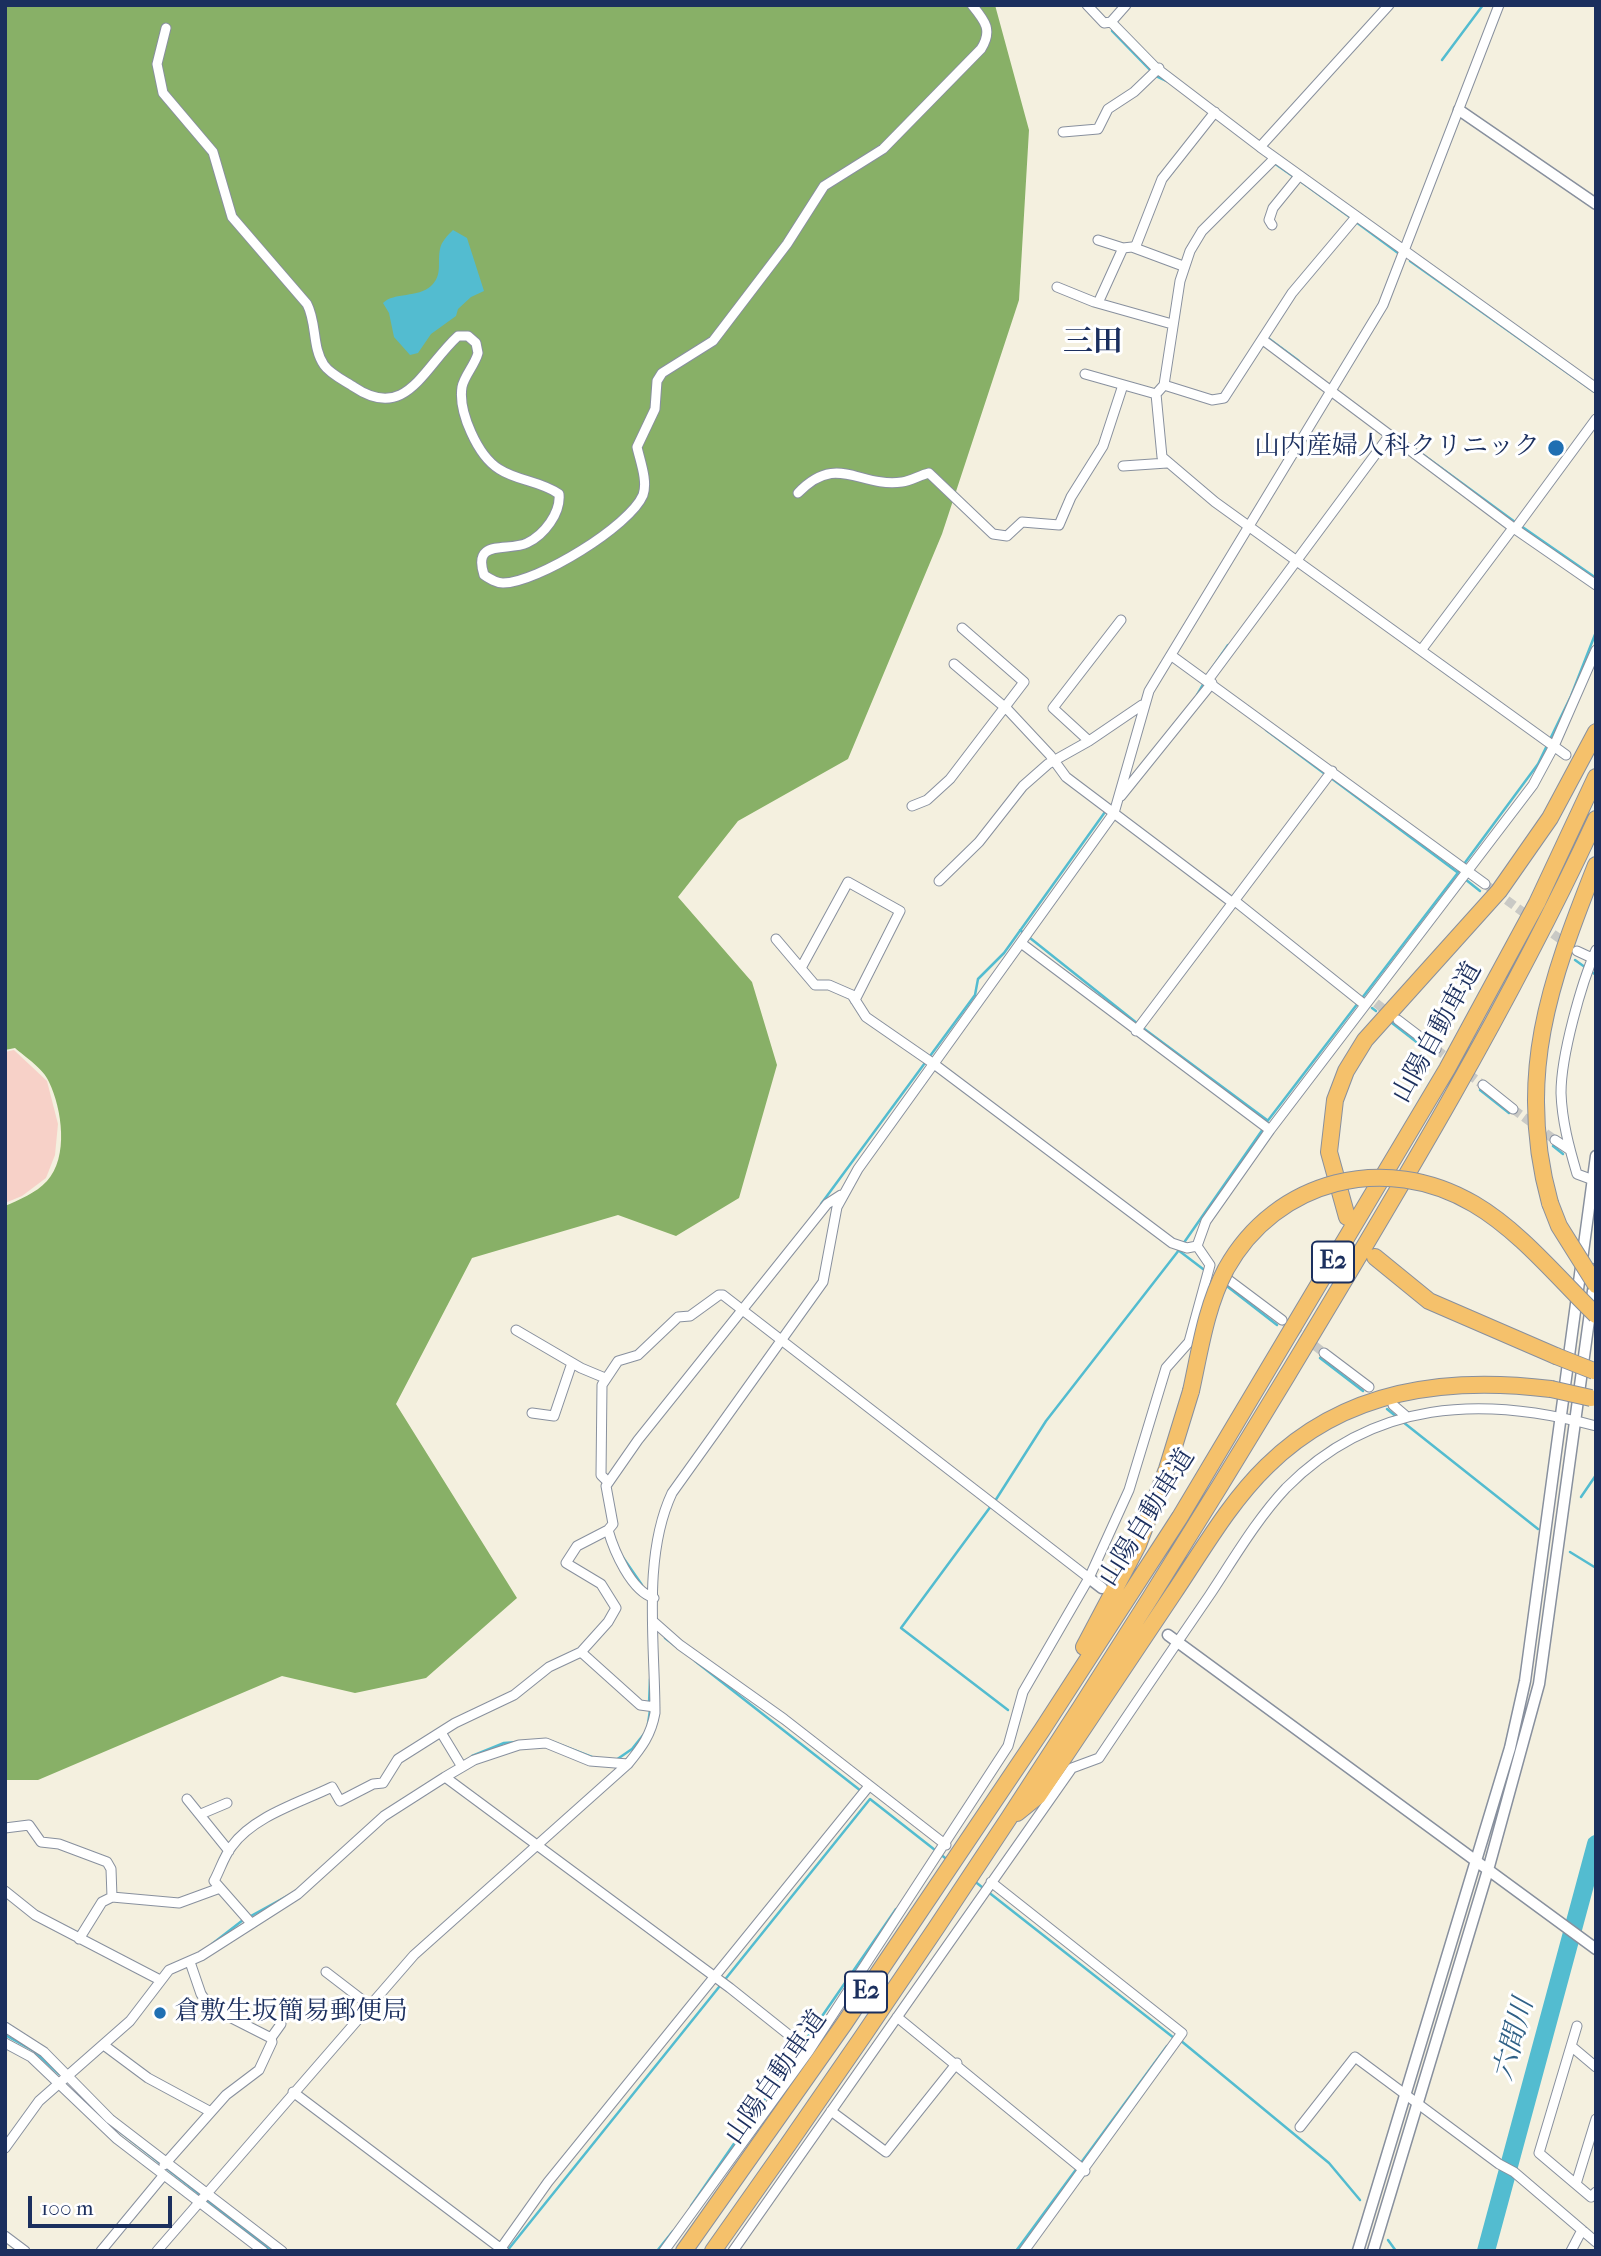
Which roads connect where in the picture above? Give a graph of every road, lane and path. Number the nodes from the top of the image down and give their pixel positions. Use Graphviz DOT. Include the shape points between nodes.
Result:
graph roads {
  1 [pos="972,5"];
  2 [pos="1087,5"];
  3 [pos="1126,5"];
  4 [pos="1389,5"];
  5 [pos="1499,5"];
  6 [pos="1111,22"];
  7 [pos="166,28"];
  8 [pos="1155,72"];
  9 [pos="1459,110"];
  10 [pos="1213,114"];
  11 [pos="1063,132"];
  12 [pos="1260,147"];
  13 [pos="1273,160"];
  14 [pos="1297,178"];
  15 [pos="1596,204"];
  16 [pos="1354,220"];
  17 [pos="1272,225"];
  18 [pos="1098,240"];
  19 [pos="1123,248"];
  20 [pos="1135,248"];
  21 [pos="1405,253"];
  22 [pos="1184,266"];
  23 [pos="1057,287"];
  24 [pos="1098,303"];
  25 [pos="1172,324"];
  26 [pos="1263,340"];
  27 [pos="1085,374"];
  28 [pos="1123,385"];
  29 [pos="1164,385"];
  30 [pos="1596,388"];
  31 [pos="1332,392"];
  32 [pos="1156,394"];
  33 [pos="1596,419"];
  34 [pos="1387,435"];
  35 [pos="1167,463"];
  36 [pos="1123,466"];
  37 [pos="798,493"];
  38 [pos="1516,526"];
  39 [pos="1250,527"];
  40 [pos="1295,558"];
  41 [pos="1596,585"];
  42 [pos="1121,620"];
  43 [pos="962,628"];
  44 [pos="1422,649"];
  45 [pos="1596,650"];
  46 [pos="1172,656"];
  47 [pos="954,664"];
  48 [pos="1208,680"];
  49 [pos="1142,705"];
  50 [pos="1005,708"];
  51 [pos="1596,732"];
  52 [pos="1089,741"];
  53 [pos="1550,743"];
  54 [pos="1566,755"];
  55 [pos="1054,762"];
  56 [pos="1329,775"];
  57 [pos="1596,777"];
  58 [pos="1119,799"];
  59 [pos="912,806"];
  60 [pos="1114,813"];
  61 [pos="1596,819"];
  62 [pos="1596,865"];
  63 [pos="1463,872"];
  64 [pos="939,881"];
  65 [pos="1485,884"];
  66 [pos="1234,902"];
  67 [pos="1024,938"];
  68 [pos="776,939"];
  69 [pos="1577,951"];
  70 [pos="1591,961"];
  71 [pos="801,968"];
  72 [pos="855,1000"];
  73 [pos="1366,1002"];
  74 [pos="1398,1020"];
  75 [pos="1138,1027"];
  76 [pos="1436,1049"];
  77 [pos="930,1061"];
  78 [pos="1483,1085"];
  79 [pos="1513,1108"];
  80 [pos="1266,1127"];
  81 [pos="1555,1140"];
  82 [pos="1570,1150"];
  83 [pos="1596,1156"];
  84 [pos="1594,1180"];
  85 [pos="842,1194"];
  86 [pos="1347,1217"];
  87 [pos="1197,1246"];
  88 [pos="1375,1257"];
  89 [pos="1210,1265"];
  90 [pos="1596,1271"];
  91 [pos="1596,1285"];
  92 [pos="743,1308"];
  93 [pos="1596,1315"];
  94 [pos="1282,1320"];
  95 [pos="516,1330"];
  96 [pos="783,1341"];
  97 [pos="1324,1353"];
  98 [pos="572,1363"];
  99 [pos="1595,1372"];
  100 [pos="605,1378"];
  101 [pos="1369,1387"];
  102 [pos="1593,1399"];
  103 [pos="1392,1405"];
  104 [pos="532,1413"];
  105 [pos="1561,1417"];
  106 [pos="1403,1418"];
  107 [pos="1575,1420"];
  108 [pos="1596,1426"];
  109 [pos="606,1481"];
  110 [pos="610,1528"];
  111 [pos="1089,1578"];
  112 [pos="1102,1588"];
  113 [pos="654,1598"];
  114 [pos="654,1622"];
  115 [pos="1168,1634"];
  116 [pos="1178,1642"];
  117 [pos="581,1652"];
  118 [pos="652,1707"];
  119 [pos="1042,1730"];
  120 [pos="442,1734"];
  121 [pos="1064,1746"];
  122 [pos="628,1763"];
  123 [pos="460,1765"];
  124 [pos="445,1777"];
  125 [pos="865,1791"];
  126 [pos="187,1798"];
  127 [pos="227,1803"];
  128 [pos="201,1814"];
  129 [pos="5,1828"];
  130 [pos="537,1845"];
  131 [pos="229,1851"];
  132 [pos="942,1851"];
  133 [pos="1476,1861"];
  134 [pos="1488,1870"];
  135 [pos="987,1887"];
  136 [pos="220,1888"];
  137 [pos="5,1891"];
  138 [pos="112,1897"];
  139 [pos="248,1919"];
  140 [pos="79,1939"];
  141 [pos="1596,1949"];
  142 [pos="190,1962"];
  143 [pos="326,1972"];
  144 [pos="158,1978"];
  145 [pos="718,1981"];
  146 [pos="369,2005"];
  147 [pos="897,2017"];
  148 [pos="281,2024"];
  149 [pos="1577,2026"];
  150 [pos="5,2027"];
  151 [pos="271,2038"];
  152 [pos="5,2043"];
  153 [pos="105,2046"];
  154 [pos="1571,2046"];
  155 [pos="805,2048"];
  156 [pos="957,2063"];
  157 [pos="1596,2067"];
  158 [pos="62,2077"];
  159 [pos="293,2092"];
  160 [pos="1406,2096"];
  161 [pos="1417,2105"];
  162 [pos="831,2111"];
  163 [pos="211,2112"];
  164 [pos="1596,2119"];
  165 [pos="1300,2127"];
  166 [pos="5,2148"];
  167 [pos="1081,2168"];
  168 [pos="163,2169"];
  169 [pos="1576,2184"];
  170 [pos="1596,2192"];
  171 [pos="202,2198"];
  172 [pos="1582,2230"];
  173 [pos="5,2236"];
  174 [pos="1596,2242"];
  175 [pos="501,2250"];
  176 [pos="25,2251"];
  177 [pos="101,2251"];
  178 [pos="157,2251"];
  179 [pos="262,2251"];
  180 [pos="282,2251"];
  181 [pos="664,2251"];
  182 [pos="684,2251"];
  183 [pos="713,2251"];
  184 [pos="733,2251"];
  185 [pos="1024,2251"];
  186 [pos="1358,2251"];
  187 [pos="1373,2251"];
  188 [pos="1571,2251"];
  1 -- 7 [label="street" via="988,32 981,49 883,149 824,186 787,244 713,341 662,373 655,410 637,447 643,495 629,514 565,559 503,583 484,575 481,559 486,551 525,544 540,534 560,503 551,489 500,471 482,451 461,400 463,384 478,353 476,343 468,336 458,336 417,382 387,401 370,397 325,367 307,304 232,217 213,152 163,93 158,64"];
  2 -- 6 [label="street" via="1104,23"];
  3 -- 6 [label="street"];
  4 -- 12 [label="street"];
  5 -- 9 [label="street"];
  6 -- 8 [label="street"];
  8 -- 10 [label="street"];
  8 -- 11 [label="street" via="1108,109 1098,129"];
  9 -- 15 [label="street"];
  9 -- 21 [label="street"];
  10 -- 12 [label="street"];
  10 -- 20 [label="street" via="1162,180"];
  12 -- 13 [label="street"];
  13 -- 14 [label="street"];
  13 -- 22 [label="street" via="1202,230"];
  14 -- 16 [label="street"];
  14 -- 17 [label="street" via="1273,208"];
  16 -- 21 [label="street"];
  16 -- 26 [label="street" via="1293,293"];
  18 -- 19 [label="street"];
  19 -- 20 [label="street"];
  19 -- 24 [label="street"];
  20 -- 22 [label="street"];
  21 -- 30 [label="street"];
  21 -- 31 [label="street" via="1383,305"];
  22 -- 25 [label="street"];
  23 -- 24 [label="street"];
  24 -- 25 [label="street"];
  25 -- 29 [label="street"];
  26 -- 29 [label="street" via="1228,394 1218,401"];
  26 -- 31 [label="street"];
  27 -- 28 [label="street"];
  28 -- 32 [label="street"];
  28 -- 37 [label="street" via="1103,446 1059,526 1022,522 1007,536 993,534 929,473 903,482 837,472 813,477"];
  29 -- 32 [label="street"];
  31 -- 34 [label="street"];
  31 -- 39 [label="street"];
  32 -- 35 [label="street" via="1160,449"];
  33 -- 38 [label="street"];
  34 -- 38 [label="street"];
  34 -- 40 [label="street"];
  35 -- 36 [label="street"];
  35 -- 39 [label="street"];
  38 -- 41 [label="street"];
  38 -- 44 [label="street"];
  39 -- 40 [label="street"];
  39 -- 46 [label="street"];
  40 -- 44 [label="street"];
  40 -- 48 [label="street"];
  42 -- 52 [label="street" via="1053,708"];
  43 -- 50 [label="street" via="1024,682"];
  44 -- 53 [label="street"];
  45 -- 53 [label="street"];
  46 -- 48 [label="street"];
  46 -- 49 [label="street"];
  47 -- 50 [label="street"];
  48 -- 56 [label="street"];
  48 -- 58 [label="street"];
  49 -- 52 [label="street"];
  49 -- 58 [label="street"];
  50 -- 55 [label="street"];
  50 -- 59 [label="street" via="950,779 927,800"];
  51 -- 86 [label="highway" via="1550,818 1499,891 1365,1040 1346,1071 1335,1100 1329,1152"];
  52 -- 55 [label="street"];
  53 -- 54 [label="street"];
  53 -- 63 [label="street" via="1533,785"];
  55 -- 60 [label="street" via="1066,778"];
  55 -- 64 [label="street" via="1023,786 979,842"];
  56 -- 63 [label="street"];
  56 -- 66 [label="street"];
  57 -- 119 [label="highway, 山陽自動車道 / E2" via="1537,903 1447,1069 1180,1517"];
  58 -- 60 [label="street"];
  60 -- 66 [label="street"];
  60 -- 67 [label="street"];
  61 -- 121 [label="highway, 山陽自動車道 / E2" via="1488,1034"];
  62 -- 91 [label="highway, bridge" via="1547,1002 1534,1124 1550,1203"];
  63 -- 65 [label="street"];
  63 -- 73 [label="street"];
  66 -- 73 [label="street"];
  66 -- 75 [label="street"];
  67 -- 75 [label="street"];
  67 -- 77 [label="street"];
  68 -- 71 [label="street"];
  69 -- 70 [label="street"];
  70 -- 82 [label="street" via="1561,1091"];
  71 -- 72 [label="street" via="815,985 829,985"];
  71 -- 72 [label="street" via="848,882 900,911"];
  72 -- 77 [label="street" via="866,1017"];
  73 -- 80 [label="street"];
  74 -- 76 [label="street"];
  75 -- 80 [label="street"];
  77 -- 85 [label="street"];
  77 -- 87 [label="street" via="1172,1243"];
  78 -- 79 [label="street"];
  80 -- 87 [label="street" via="1206,1221"];
  81 -- 82 [label="street"];
  82 -- 84 [label="street" via="1580,1177"];
  83 -- 84 [label="street"];
  84 -- 105 [label="street"];
  85 -- 92 [label="street" via="827,1204"];
  85 -- 96 [label="street" via="823,1282"];
  87 -- 89 [label="street"];
  88 -- 99 [label="highway, bridge" via="1429,1301"];
  89 -- 94 [label="street"];
  89 -- 111 [label="street" via="1189,1342 1166,1368 1129,1490"];
  90 -- 107 [label="street"];
  92 -- 96 [label="street"];
  92 -- 100 [label="street" via="719,1295 690,1316 678,1317 638,1355 618,1361"];
  92 -- 109 [label="street"];
  93 -- 119 [label="highway, bridge" via="1516,1238 1473,1204 1409,1180 1388,1176 1346,1179 1286,1203 1244,1241 1226,1270 1210,1305 1191,1391 1138,1545"];
  95 -- 98 [label="street"];
  96 -- 111 [label="street"];
  96 -- 113 [label="street" via="672,1493 657,1531"];
  97 -- 101 [label="street"];
  98 -- 100 [label="street"];
  98 -- 104 [label="street" via="554,1416"];
  100 -- 109 [label="street" via="601,1475"];
  102 -- 121 [label="highway, bridge" via="1551,1389 1470,1383 1395,1393 1356,1406 1291,1445 1227,1514"];
  103 -- 106 [label="street"];
  105 -- 106 [label="street" via="1486,1406"];
  105 -- 107 [label="street"];
  105 -- 133 [label="street" via="1525,1681"];
  106 -- 116 [label="street" via="1341,1445 1285,1489"];
  107 -- 108 [label="street"];
  107 -- 134 [label="street" via="1539,1684"];
  109 -- 110 [label="street"];
  110 -- 113 [label="street" via="613,1547 639,1589"];
  110 -- 117 [label="street" via="577,1546 566,1563 601,1584 616,1608"];
  111 -- 112 [label="street"];
  111 -- 132 [label="street" via="1023,1692 1008,1746"];
  113 -- 114 [label="street"];
  114 -- 118 [label="street"];
  114 -- 125 [label="street" via="784,1719"];
  115 -- 116 [label="street"];
  116 -- 133 [label="street"];
  116 -- 135 [label="street" via="1099,1758 1072,1768"];
  117 -- 118 [label="street" via="640,1705"];
  117 -- 120 [label="street" via="548,1667 514,1695"];
  118 -- 122 [label="street" via="652,1730"];
  119 -- 182 [label="highway, 山陽自動車道 / E2" via="775,2126"];
  120 -- 123 [label="street"];
  120 -- 131 [label="street" via="398,1759 383,1783 340,1801 332,1787 266,1819 242,1835"];
  121 -- 183 [label="highway, 山陽自動車道 / E2" via="1005,1822 856,2048"];
  122 -- 123 [label="street" via="590,1761 546,1743 495,1751"];
  122 -- 130 [label="street"];
  123 -- 124 [label="street"];
  124 -- 130 [label="street"];
  124 -- 139 [label="street" via="384,1816 298,1894"];
  125 -- 132 [label="street"];
  125 -- 145 [label="street"];
  126 -- 128 [label="street"];
  127 -- 128 [label="street"];
  128 -- 131 [label="street"];
  129 -- 138 [label="street" via="29,1825 41,1842 59,1844 107,1863"];
  130 -- 145 [label="street"];
  130 -- 146 [label="street" via="414,1955"];
  131 -- 136 [label="street" via="214,1881"];
  132 -- 155 [label="street"];
  133 -- 134 [label="street"];
  133 -- 160 [label="street"];
  134 -- 141 [label="street"];
  134 -- 161 [label="street"];
  135 -- 147 [label="street"];
  135 -- 167 [label="street" via="1182,2033"];
  136 -- 138 [label="street" via="179,1903"];
  136 -- 139 [label="street"];
  137 -- 140 [label="street" via="35,1915"];
  138 -- 140 [label="street" via="102,1902"];
  139 -- 142 [label="street"];
  140 -- 144 [label="street"];
  142 -- 144 [label="street"];
  142 -- 151 [label="street" via="209,2007"];
  143 -- 146 [label="street"];
  144 -- 153 [label="street" via="141,2009"];
  145 -- 155 [label="street"];
  145 -- 175 [label="street" via="548,2182"];
  146 -- 159 [label="street"];
  147 -- 156 [label="street"];
  147 -- 162 [label="street"];
  148 -- 151 [label="street"];
  149 -- 154 [label="street"];
  150 -- 158 [label="street" via="44,2052"];
  151 -- 163 [label="street" via="259,2070"];
  152 -- 158 [label="street"];
  153 -- 158 [label="street"];
  153 -- 163 [label="street" via="148,2078"];
  154 -- 157 [label="street"];
  154 -- 169 [label="street" via="1539,2153"];
  155 -- 181 [label="street"];
  156 -- 162 [label="street" via="886,2152"];
  156 -- 167 [label="street"];
  158 -- 166 [label="street" via="38,2101"];
  158 -- 168 [label="street"];
  159 -- 171 [label="street"];
  159 -- 175 [label="street"];
  160 -- 161 [label="street"];
  160 -- 165 [label="street" via="1355,2057"];
  160 -- 186 [label="street"];
  161 -- 172 [label="street" via="1514,2172"];
  161 -- 187 [label="street"];
  162 -- 184 [label="street"];
  163 -- 168 [label="street"];
  164 -- 169 [label="street"];
  167 -- 185 [label="street"];
  168 -- 171 [label="street"];
  168 -- 171 [label="street"];
  168 -- 177 [label="street"];
  169 -- 170 [label="street" via="1591,2197"];
  171 -- 178 [label="street"];
  171 -- 179 [label="street"];
  171 -- 180 [label="street"];
  172 -- 174 [label="street"];
  172 -- 188 [label="street"];
  173 -- 176 [label="street"];
}
